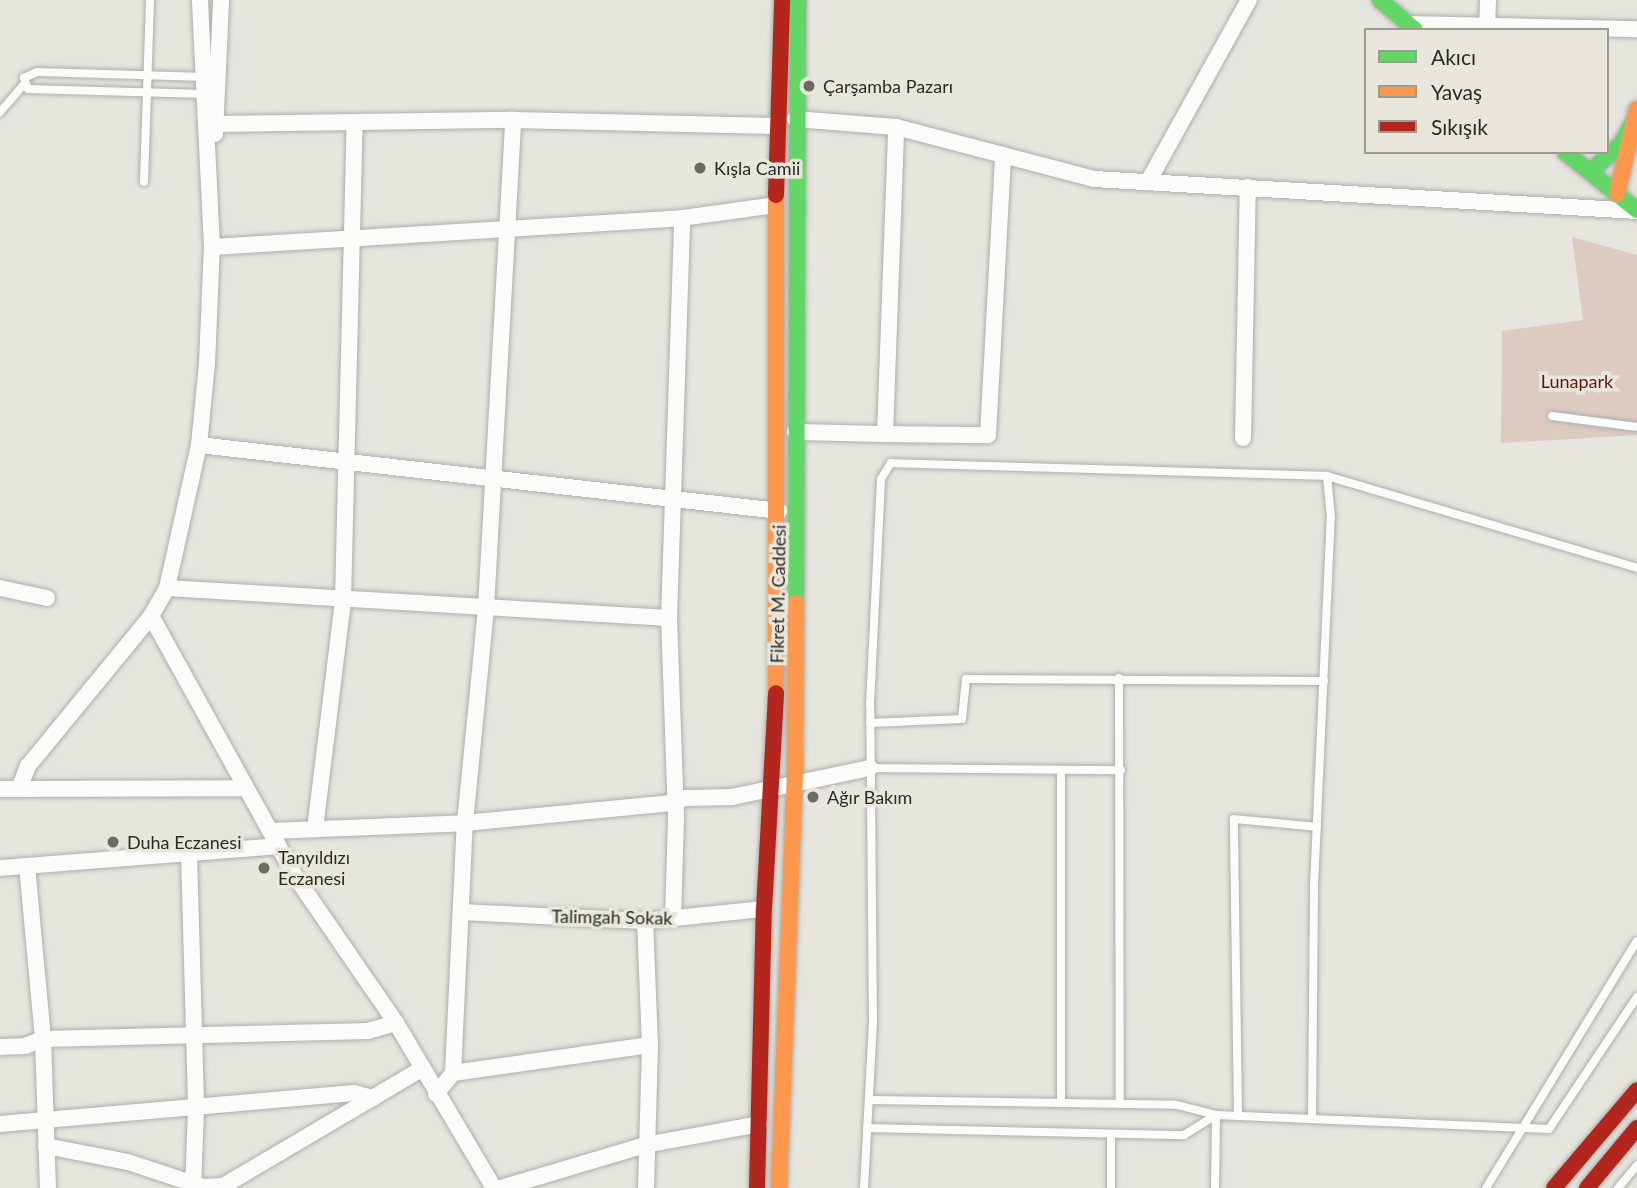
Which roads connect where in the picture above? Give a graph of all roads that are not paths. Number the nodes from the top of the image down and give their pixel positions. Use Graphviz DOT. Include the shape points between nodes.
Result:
graph roads {
  1 [pos="150,0"];
  2 [pos="200,0"];
  3 [pos="221,0"];
  4 [pos="782,0"];
  5 [pos="798,0"];
  6 [pos="1249,0"];
  7 [pos="1380,0"];
  8 [pos="1488,0"];
  9 [pos="1412,27"];
  10 [pos="1487,28"];
  11 [pos="1609,29"];
  12 [pos="1637,29"];
  13 [pos="146,76"];
  14 [pos="219,76"];
  15 [pos="201,77"];
  16 [pos="24,85"];
  17 [pos="144,91"];
  18 [pos="201,94"];
  19 [pos="219,95"];
  20 [pos="1637,109"];
  21 [pos="0,112"];
  22 [pos="1636,116"];
  23 [pos="795,119"];
  24 [pos="513,120"];
  25 [pos="355,122"];
  26 [pos="216,124"];
  27 [pos="777,126"];
  28 [pos="896,127"];
  29 [pos="1567,154"];
  30 [pos="1003,155"];
  31 [pos="1590,173"];
  32 [pos="144,181"];
  33 [pos="1148,182"];
  34 [pos="1248,187"];
  35 [pos="208,191"];
  36 [pos="1617,194"];
  37 [pos="776,205"];
  38 [pos="1637,211"];
  39 [pos="682,218"];
  40 [pos="509,227"];
  41 [pos="356,235"];
  42 [pos="212,247"];
  43 [pos="1552,416"];
  44 [pos="1637,427"];
  45 [pos="795,432"];
  46 [pos="885,434"];
  47 [pos="1243,438"];
  48 [pos="199,445"];
  49 [pos="348,463"];
  50 [pos="1327,476"];
  51 [pos="492,481"];
  52 [pos="674,499"];
  53 [pos="779,512"];
  54 [pos="1637,568"];
  55 [pos="0,588"];
  56 [pos="167,588"];
  57 [pos="47,597"];
  58 [pos="343,600"];
  59 [pos="486,608"];
  60 [pos="151,616"];
  61 [pos="669,618"];
  62 [pos="1119,678"];
  63 [pos="1324,681"];
  64 [pos="870,723"];
  65 [pos="870,768"];
  66 [pos="1061,770"];
  67 [pos="1121,770"];
  68 [pos="794,783"];
  69 [pos="774,787"];
  70 [pos="245,788"];
  71 [pos="0,789"];
  72 [pos="19,789"];
  73 [pos="672,803"];
  74 [pos="465,823"];
  75 [pos="1317,827"];
  76 [pos="315,829"];
  77 [pos="270,831"];
  78 [pos="278,846"];
  79 [pos="189,853"];
  80 [pos="27,866"];
  81 [pos="0,868"];
  82 [pos="764,909"];
  83 [pos="461,912"];
  84 [pos="673,919"];
  85 [pos="645,921"];
  86 [pos="1637,941"];
  87 [pos="1637,997"];
  88 [pos="396,1023"];
  89 [pos="193,1035"];
  90 [pos="43,1039"];
  91 [pos="650,1045"];
  92 [pos="0,1047"];
  93 [pos="423,1068"];
  94 [pos="453,1073"];
  95 [pos="1637,1090"];
  96 [pos="436,1094"];
  97 [pos="373,1098"];
  98 [pos="869,1100"];
  99 [pos="1061,1103"];
  100 [pos="1120,1104"];
  101 [pos="196,1108"];
  102 [pos="1216,1115"];
  103 [pos="1238,1116"];
  104 [pos="1312,1119"];
  105 [pos="45,1123"];
  106 [pos="0,1124"];
  107 [pos="759,1124"];
  108 [pos="867,1128"];
  109 [pos="1522,1128"];
  110 [pos="1637,1128"];
  111 [pos="1111,1133"];
  112 [pos="645,1145"];
  113 [pos="46,1146"];
  114 [pos="1637,1165"];
  115 [pos="193,1186"];
  116 [pos="48,1188"];
  117 [pos="494,1188"];
  118 [pos="501,1188"];
  119 [pos="646,1188"];
  120 [pos="757,1188"];
  121 [pos="779,1188"];
  122 [pos="864,1188"];
  123 [pos="1111,1188"];
  124 [pos="1215,1188"];
  125 [pos="1486,1188"];
  126 [pos="1554,1188"];
  127 [pos="1587,1188"];
  128 [pos="1618,1188"];
  1 -- 13 [label="lane"];
  2 -- 15 [label="street"];
  3 -- 14 [label="street"];
  4 -- 27 [label="main road, Fikret M. Caddesi"];
  5 -- 23 [label="main road"];
  6 -- 33 [label="street"];
  7 -- 9 [label="main road"];
  8 -- 10 [label="street"];
  9 -- 10 [label="street"];
  11 -- 12 [label="street"];
  13 -- 15 [label="lane"];
  13 -- 16 [label="lane" via="37,72 30,73"];
  13 -- 17 [label="lane"];
  14 -- 15 [label="lane"];
  14 -- 19 [label="street"];
  15 -- 18 [label="street"];
  16 -- 17 [label="lane" via="28,89"];
  16 -- 21 [label="lane"];
  17 -- 18 [label="lane"];
  17 -- 32 [label="lane"];
  18 -- 19 [label="lane"];
  18 -- 35 [label="street"];
  19 -- 26 [label="street"];
  20 -- 22 [label="main road"];
  22 -- 31 [label="main road" via="1622,143"];
  22 -- 36 [label="main road"];
  23 -- 28 [label="street"];
  23 -- 45 [label="main road"];
  24 -- 25 [label="street"];
  24 -- 27 [label="street"];
  24 -- 40 [label="street"];
  25 -- 26 [label="street"];
  25 -- 41 [label="street"];
  26 -- 35 [label="street"];
  27 -- 37 [label="main road, Fikret M. Caddesi"];
  28 -- 30 [label="street"];
  28 -- 46 [label="street"];
  29 -- 31 [label="main road"];
  30 -- 33 [label="street" via="1094,179"];
  30 -- 46 [label="street" via="988,435"];
  31 -- 36 [label="main road"];
  33 -- 34 [label="street"];
  34 -- 38 [label="street"];
  34 -- 47 [label="street"];
  35 -- 42 [label="street"];
  36 -- 38 [label="main road"];
  37 -- 39 [label="street"];
  37 -- 53 [label="main road, Fikret M. Caddesi"];
  39 -- 40 [label="street"];
  39 -- 52 [label="street"];
  40 -- 41 [label="street"];
  40 -- 51 [label="street"];
  41 -- 42 [label="street"];
  41 -- 49 [label="street"];
  42 -- 48 [label="street"];
  43 -- 44 [label="lane"];
  45 -- 46 [label="street"];
  45 -- 68 [label="main road"];
  48 -- 49 [label="street"];
  48 -- 56 [label="street"];
  49 -- 51 [label="street"];
  49 -- 58 [label="street"];
  50 -- 54 [label="lane"];
  50 -- 63 [label="lane" via="1331,518"];
  50 -- 64 [label="lane" via="891,463 881,479"];
  51 -- 52 [label="street"];
  51 -- 59 [label="street"];
  52 -- 53 [label="street"];
  52 -- 61 [label="street"];
  53 -- 69 [label="main road, Fikret M. Caddesi"];
  55 -- 57 [label="street"];
  56 -- 58 [label="street"];
  56 -- 60 [label="street"];
  58 -- 59 [label="street"];
  58 -- 76 [label="street"];
  59 -- 61 [label="street"];
  59 -- 74 [label="street"];
  60 -- 70 [label="street"];
  60 -- 72 [label="street" via="28,766"];
  61 -- 73 [label="street"];
  62 -- 63 [label="lane"];
  62 -- 64 [label="lane" via="965,679 962,719"];
  62 -- 67 [label="lane"];
  63 -- 75 [label="lane"];
  64 -- 65 [label="lane"];
  65 -- 66 [label="lane"];
  65 -- 68 [label="street"];
  65 -- 98 [label="lane" via="873,1023"];
  66 -- 67 [label="lane"];
  66 -- 99 [label="lane"];
  67 -- 100 [label="lane"];
  68 -- 69 [label="street"];
  68 -- 121 [label="main road"];
  69 -- 73 [label="street"];
  69 -- 82 [label="main road, Fikret M. Caddesi"];
  70 -- 72 [label="street"];
  70 -- 77 [label="street"];
  71 -- 72 [label="street"];
  73 -- 74 [label="street"];
  73 -- 84 [label="street" via="676,817"];
  74 -- 76 [label="street"];
  74 -- 83 [label="street"];
  75 -- 103 [label="lane" via="1234,818"];
  75 -- 104 [label="lane"];
  76 -- 77 [label="street"];
  77 -- 78 [label="street"];
  78 -- 79 [label="street"];
  78 -- 88 [label="street"];
  79 -- 80 [label="street"];
  79 -- 89 [label="street"];
  80 -- 81 [label="street"];
  80 -- 90 [label="street"];
  82 -- 84 [label="street, Talimgah Sokak"];
  82 -- 107 [label="main road, Fikret M. Caddesi"];
  83 -- 85 [label="street, Talimgah Sokak"];
  83 -- 94 [label="street"];
  84 -- 85 [label="street, Talimgah Sokak"];
  85 -- 91 [label="street"];
  86 -- 109 [label="lane"];
  87 -- 109 [label="lane" via="1549,1129"];
  88 -- 89 [label="street" via="368,1031"];
  88 -- 93 [label="street"];
  89 -- 90 [label="street"];
  89 -- 101 [label="street"];
  90 -- 92 [label="street"];
  90 -- 105 [label="street"];
  91 -- 94 [label="street"];
  91 -- 112 [label="street"];
  93 -- 96 [label="street"];
  93 -- 97 [label="street"];
  94 -- 96 [label="street"];
  95 -- 126 [label="main road"];
  96 -- 117 [label="street"];
  97 -- 101 [label="street" via="354,1093"];
  97 -- 115 [label="street" via="236,1181"];
  98 -- 99 [label="lane"];
  98 -- 108 [label="lane"];
  99 -- 100 [label="lane"];
  100 -- 102 [label="lane" via="1177,1105"];
  101 -- 105 [label="street"];
  101 -- 115 [label="street"];
  102 -- 103 [label="lane"];
  102 -- 111 [label="lane" via="1184,1135"];
  102 -- 124 [label="lane"];
  103 -- 104 [label="lane"];
  104 -- 109 [label="lane"];
  105 -- 106 [label="street"];
  105 -- 113 [label="street"];
  107 -- 112 [label="street"];
  107 -- 120 [label="main road, Fikret M. Caddesi"];
  108 -- 111 [label="lane"];
  108 -- 122 [label="lane"];
  109 -- 125 [label="lane"];
  110 -- 127 [label="main road"];
  111 -- 123 [label="lane"];
  112 -- 118 [label="street"];
  112 -- 119 [label="street"];
  113 -- 115 [label="street" via="128,1162"];
  113 -- 116 [label="street"];
  114 -- 128 [label="lane"];
}
